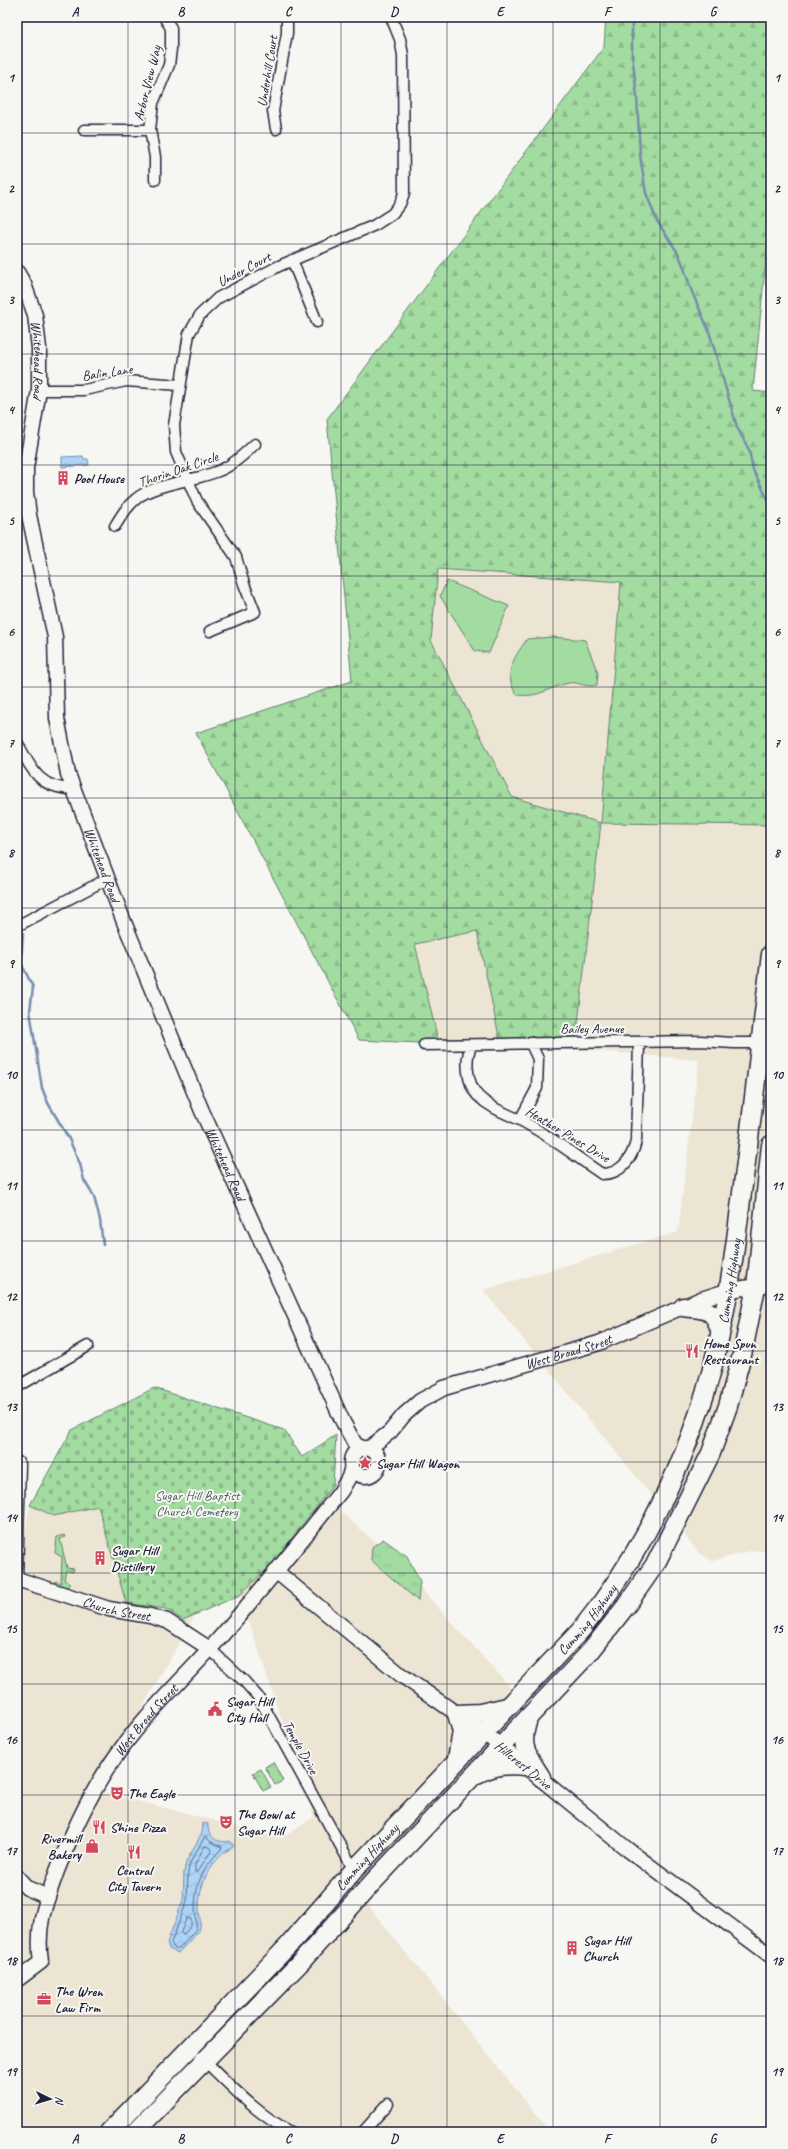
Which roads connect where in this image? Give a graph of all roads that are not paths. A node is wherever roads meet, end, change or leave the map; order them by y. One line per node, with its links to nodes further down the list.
1 (164, 17): 6 (street, Arbor View Way)
2 (287, 17): 4 (street, Underhill Court)
3 (391, 17): 8 (street, Under Court)
4 (276, 129)
5 (84, 130): 6 (street)
6 (150, 130): 7 (street, Arbor View Way)
7 (156, 180)
8 (292, 260): 10 (street); 11 (street, Under Court)
9 (17, 272): 12 (street, Whitehead Road)
10 (317, 322)
11 (180, 385): 12 (street, Balin Lane); 14 (street, Under Court)
12 (39, 390): 18 (street, Whitehead Road)
13 (255, 444): 14 (street, Thorin Oak Circle)
14 (187, 482): 15 (street, Thorin Oak Circle); 16 (street, Under Court)
15 (115, 526)
16 (210, 631)
17 (17, 742): 18 (street)
18 (72, 789): 19 (street, Whitehead Road)
19 (107, 879): 20 (street); 38 (street, Whitehead Road)
20 (17, 926)
21 (771, 954): 24 (highway, Cumming Highway)
22 (530, 1042): 23 (street, Bailey Avenue); 25 (street, Bailey Avenue); 27 (street)
23 (639, 1043): 24 (street, Bailey Avenue); 27 (street, Heather Pines Drive)
24 (761, 1043): 32 (highway, Cumming Highway)
25 (472, 1044): 26 (street, Bailey Avenue); 27 (street, Heather Pines Drive)
26 (424, 1045)
27 (520, 1120)
28 (771, 1145): 29 (highway, Cumming Highway)
29 (760, 1243): 30 (highway); 31 (highway, Cumming Highway)
30 (771, 1269)
31 (763, 1285): 32 (street, West Broad Street); 48 (highway, Cumming Highway)
32 (730, 1290): 33 (street, West Broad Street); 34 (highway, Cumming Highway)
33 (683, 1307): 34 (highway); 37 (street, West Broad Street)
34 (720, 1330): 46 (highway, Cumming Highway)
35 (88, 1346): 36 (street)
36 (17, 1388)
37 (390, 1432): 38 (street, West Broad Street); 40 (street, West Broad Street)
38 (359, 1455): 40 (street); 41 (street); 42 (street, West Broad Street)
39 (17, 1460): 44 (street)
40 (379, 1460): 41 (street)
41 (366, 1476): 42 (street, West Broad Street)
42 (341, 1491): 43 (street, West Broad Street)
43 (277, 1572): 45 (street, West Broad Street); 47 (street, Hillcrest Drive)
44 (17, 1579): 45 (street, Church Street)
45 (210, 1649): 54 (street, Temple Drive); 56 (street, West Broad Street)
46 (507, 1707): 47 (highway); 49 (highway, Cumming Highway)
47 (457, 1714): 49 (street, Hillcrest Drive); 51 (highway)
48 (529, 1718): 50 (highway, Cumming Highway); 52 (highway)
49 (483, 1732): 50 (street, Hillcrest Drive); 51 (highway, Cumming Highway)
50 (500, 1747): 52 (street, Hillcrest Drive); 53 (highway, Cumming Highway)
51 (456, 1760): 54 (highway, Cumming Highway)
52 (533, 1771): 53 (highway); 57 (street, Hillcrest Drive)
53 (473, 1776): 60 (highway, Cumming Highway)
54 (354, 1870): 59 (highway, Cumming Highway)
55 (17, 1877): 56 (street)
56 (48, 1897): 58 (street, West Broad Street)
57 (771, 1956)
58 (17, 1980)
59 (190, 2046): 60 (street); 62 (highway, Cumming Highway)
60 (204, 2060): 63 (highway, Cumming Highway); 64 (street)
61 (388, 2104): 65 (street)
62 (109, 2132)
63 (135, 2132)
64 (291, 2132)
65 (363, 2132)

